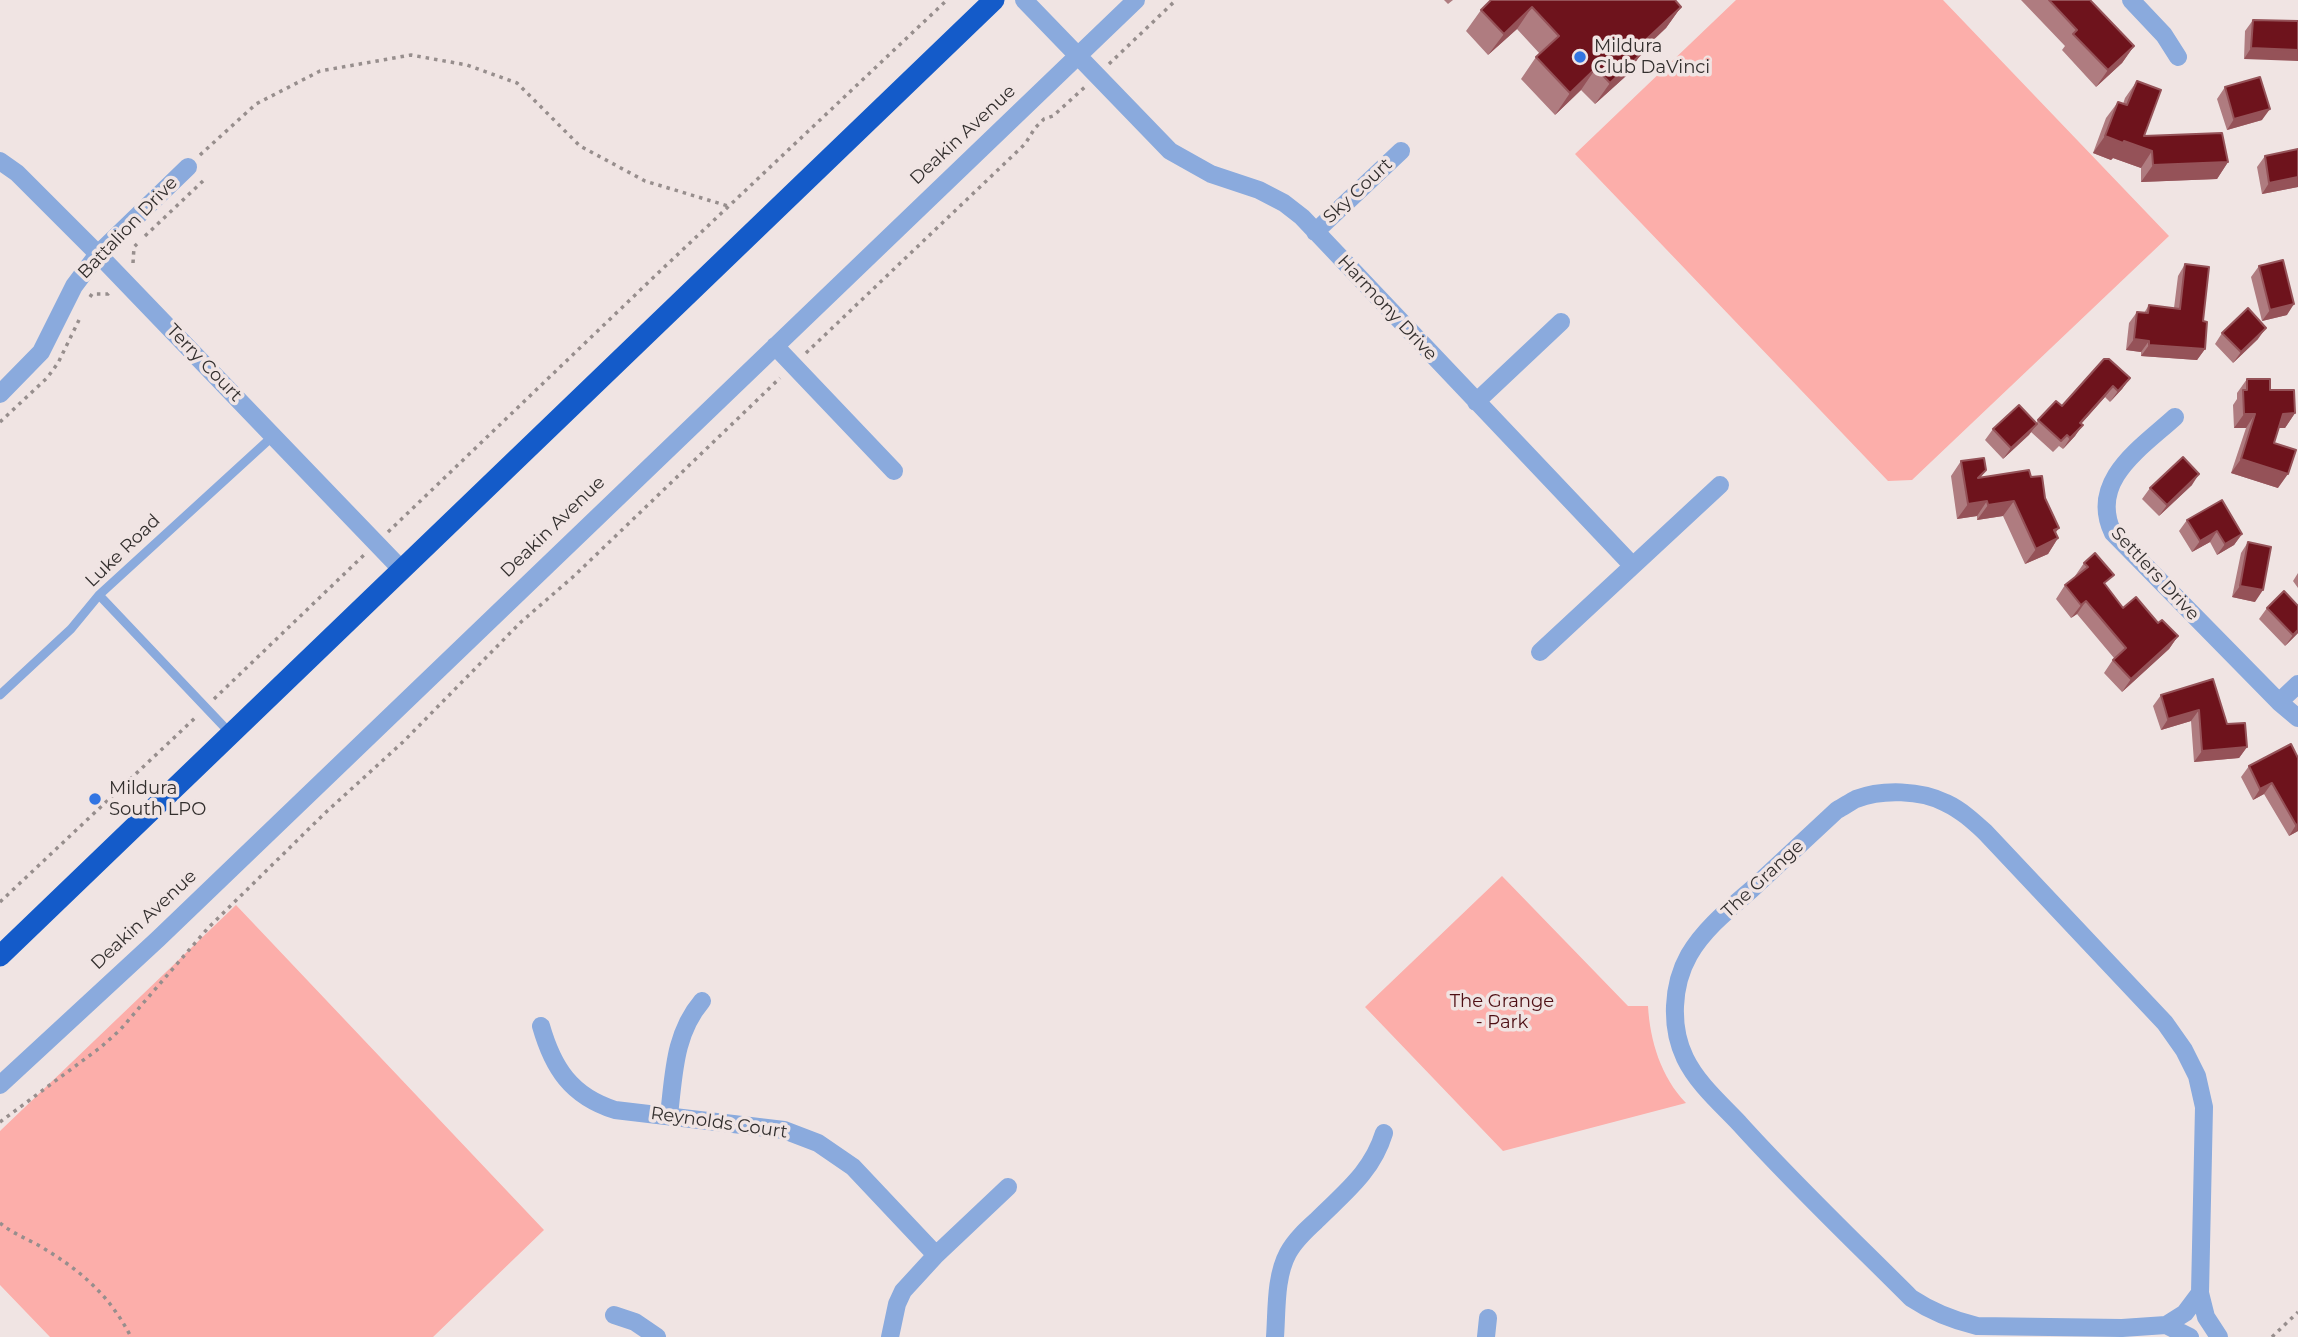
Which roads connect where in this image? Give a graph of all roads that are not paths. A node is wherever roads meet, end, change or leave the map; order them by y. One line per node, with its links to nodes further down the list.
1 (994, 0): 21 (highway)
2 (1024, 0): 5 (street, Harmony Drive)
3 (1136, 0): 5 (street, Deakin Avenue)
4 (2131, 0): 6 (street)
5 (1078, 55): 10 (street, Harmony Drive); 13 (street, Deakin Avenue)
6 (2178, 57)
7 (1401, 151): 10 (street, Sky Court)
8 (0, 161): 11 (street, Terry Court)
9 (188, 167): 11 (street, Battalion Drive)
10 (1315, 232): 15 (street, Harmony Drive)
11 (99, 254): 14 (street, Battalion Drive); 17 (street, Terry Court)
12 (1561, 322): 15 (street)
13 (775, 346): 18 (street); 32 (street, Deakin Avenue)
14 (0, 394)
15 (1476, 402): 20 (street, Harmony Drive)
16 (2175, 417): 26 (street, Settlers Drive)
17 (273, 436): 21 (street, Terry Court); 22 (lane, Luke Road)
18 (894, 471)
19 (1720, 485): 20 (street)
20 (1632, 565): 23 (street)
21 (402, 570): 28 (highway)
22 (99, 595): 25 (lane, Luke Road); 28 (lane)
23 (1540, 652)
24 (2298, 684): 26 (street)
25 (0, 695)
26 (2279, 702): 27 (street, Settlers Drive)
27 (2298, 718)
28 (232, 734): 29 (highway)
29 (0, 956)
30 (702, 1001): 33 (street)
31 (541, 1026): 33 (street, Reynolds Court)
32 (0, 1085)
33 (669, 1115): 36 (street, Reynolds Court)
34 (1384, 1133): 43 (street)
35 (1008, 1187): 36 (street)
36 (936, 1255): 42 (street)
37 (2200, 1293): 40 (street); 40 (street, The Grange); 46 (street, The Grange)
38 (614, 1315): 41 (street)
39 (1488, 1318): 44 (street)
40 (2166, 1325): 45 (street)
41 (657, 1337)
42 (890, 1337)
43 (1275, 1337)
44 (1486, 1337)
45 (2190, 1337)
46 (2219, 1337)

